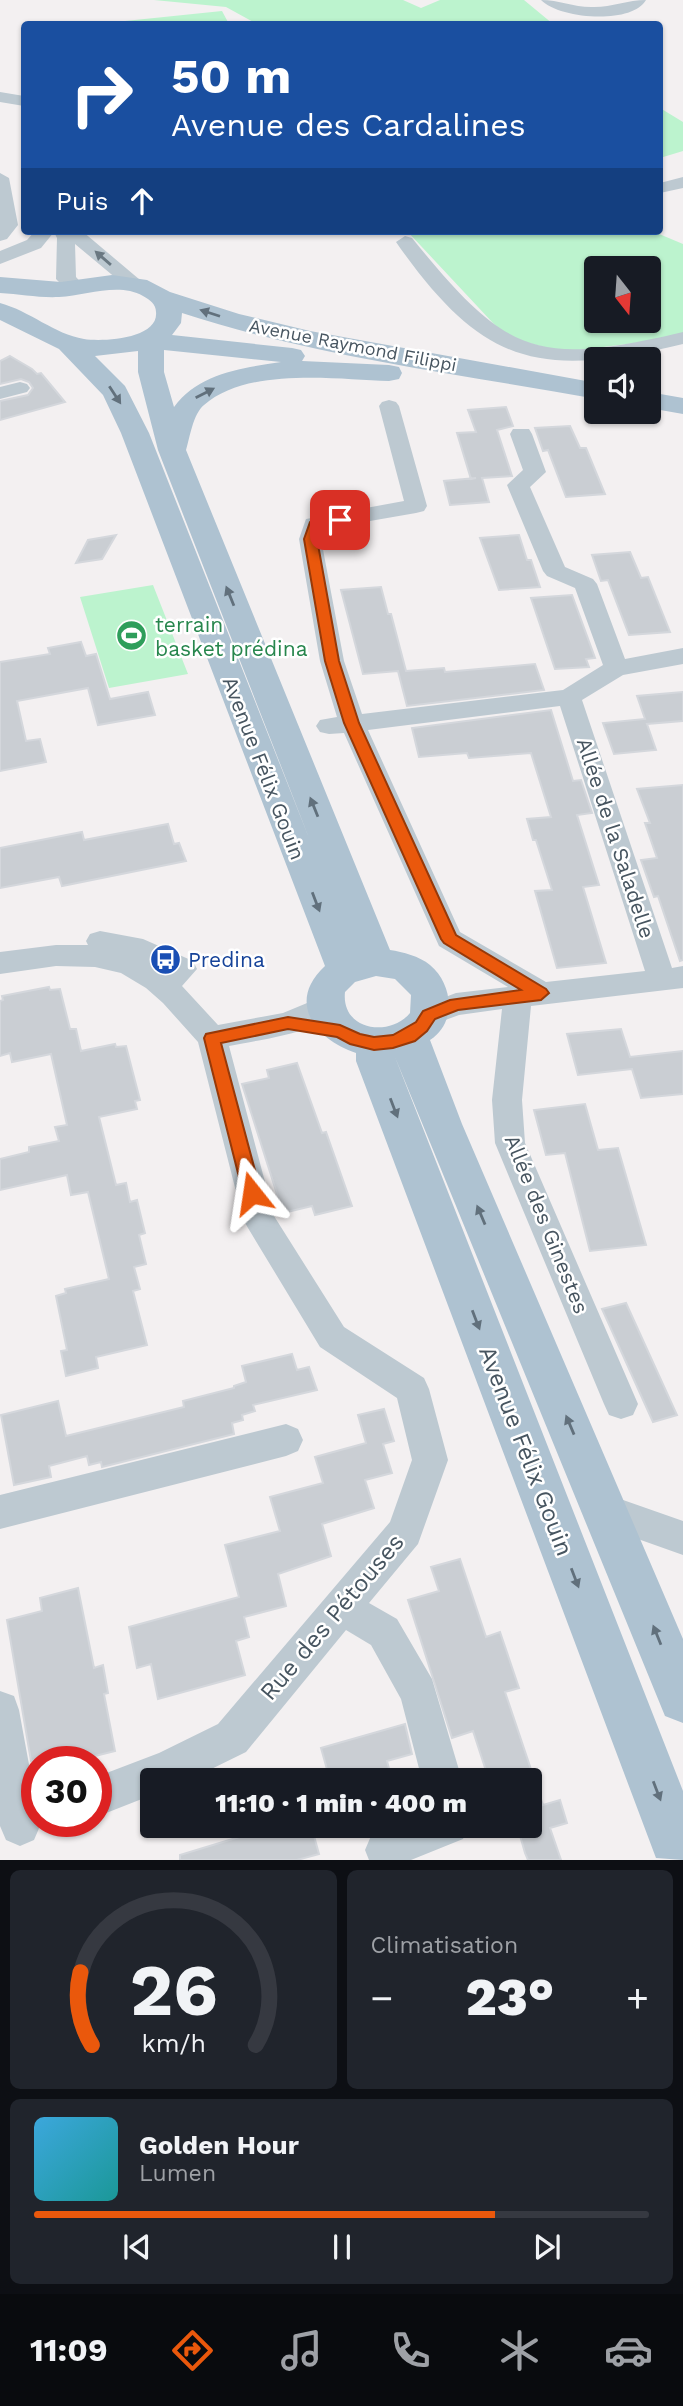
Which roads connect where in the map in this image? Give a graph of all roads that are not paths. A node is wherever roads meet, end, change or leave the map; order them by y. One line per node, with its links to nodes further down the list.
1 (549, 0): 2 (street)
2 (638, 0)
3 (21, 94): 4 (street)
4 (0, 97): 5 (street)
5 (21, 100)
6 (0, 178): 9 (street)
7 (683, 182): 8 (street)
8 (663, 188)
9 (0, 235)
10 (42, 235): 14 (street)
11 (65, 235): 17 (street)
12 (76, 235): 16 (street, one-way to 12)
13 (405, 242): 22 (street)
14 (0, 258)
15 (0, 285): 17 (main road)
16 (135, 285): 17 (main road); 18 (main road)
17 (72, 288): 20 (main road)
18 (164, 298): 21 (main road); 24 (main road, Avenue Raymond Filippi, one-way to 18)
19 (0, 311): 20 (main road, Avenue Félix Gouin)
20 (58, 337): 21 (main road, Avenue Félix Gouin); 36 (main road, Avenue Félix Gouin, one-way to 36)
21 (152, 337): 23 (main road, Avenue Raymond Filippi); 30 (main road, Avenue Félix Gouin)
22 (683, 338)
23 (390, 373): 24 (main road, Avenue Raymond Filippi); 30 (main road, Avenue Raymond Filippi, one-way to 23)
24 (543, 382): 25 (main road, Avenue Raymond Filippi)
25 (584, 389)
26 (661, 402): 27 (main road)
27 (683, 406)
28 (389, 407): 34 (street)
29 (521, 434): 32 (street)
30 (173, 450): 36 (main road, Avenue Félix Gouin, one-way to 30)
31 (683, 656): 32 (street)
32 (616, 668): 33 (street)
33 (569, 697): 34 (street); 37 (street, Allée de la Saladelle)
34 (340, 724): 38 (street)
35 (3, 963): 40 (street)
36 (361, 966): 39 (main road); 39 (main road)
37 (673, 978): 38 (street)
38 (529, 995): 39 (street); 41 (street, Allée des Ginestes)
39 (394, 1018): 40 (street); 43 (main road, one-way to 39); 54 (main road, Avenue Félix Gouin, one-way to 54)
40 (212, 1038): 46 (street, Rue des Pétouses)
41 (621, 1404)
42 (286, 1440): 44 (street)
43 (606, 1511): 45 (street); 47 (main road, one-way to 43)
44 (0, 1512)
45 (683, 1538)
46 (341, 1607): 49 (street); 50 (street, Rue des Pétouses)
47 (683, 1698)
48 (0, 1710): 51 (street)
49 (439, 1768)
50 (112, 1791)
51 (19, 1826)
52 (416, 1838): 53 (street)
53 (385, 1850)
54 (683, 1858)

